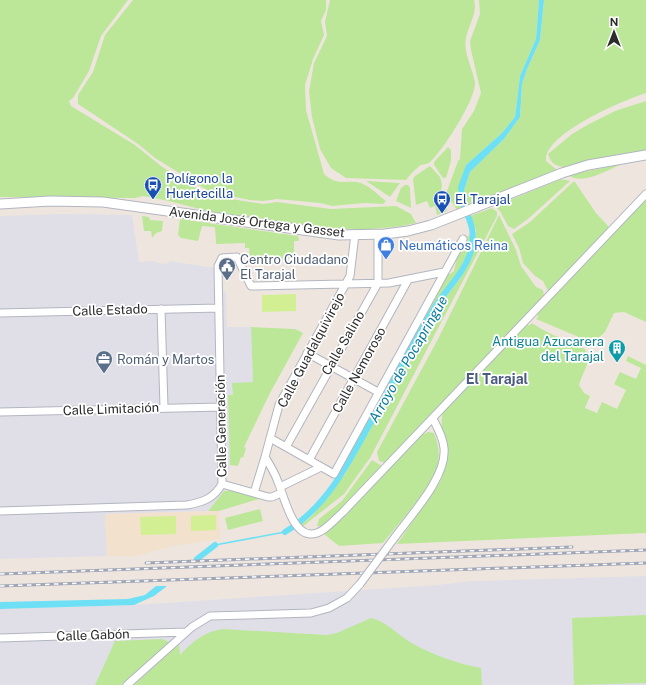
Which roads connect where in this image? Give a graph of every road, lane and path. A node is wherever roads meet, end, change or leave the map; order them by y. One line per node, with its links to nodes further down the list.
1 (646, 155): 5 (main road, Avenida José Ortega y Gasset)
2 (646, 194): 21 (street)
3 (0, 204): 4 (main road, Avenida José Ortega y Gasset)
4 (355, 234): 5 (main road, Avenida José Ortega y Gasset); 9 (street, Calle Guadalquivirejo)
5 (378, 234): 10 (street)
6 (463, 239): 7 (street)
7 (444, 272): 8 (street); 17 (street)
8 (408, 280): 10 (street); 16 (street, Calle Nemoroso)
9 (347, 283): 10 (street); 11 (street, Calle Generación); 14 (street, Calle Guadalquivirejo)
10 (378, 283): 15 (street, Calle Salino)
11 (219, 308): 12 (street, Calle Estado); 19 (street, Calle Generación)
12 (161, 309): 13 (street, Calle Estado); 18 (street)
13 (0, 314)
14 (307, 353): 15 (street); 22 (street, Calle Guadalquivirejo)
15 (330, 366): 16 (street); 23 (street, Calle Salino)
16 (354, 379): 17 (street); 25 (street, Calle Nemoroso)
17 (378, 392): 26 (street)
18 (164, 407): 19 (street, Calle Limitación); 20 (street, Calle Limitación)
19 (222, 407): 27 (street, Calle Generación)
20 (0, 412)
21 (433, 419): 28 (street); 31 (street, bridge)
22 (270, 438): 23 (street); 24 (street, Calle Guadalquivirejo)
23 (286, 447): 25 (street)
24 (266, 457): 28 (street); 29 (street, Calle Guadalquivirejo)
25 (309, 460): 26 (street)
26 (321, 466): 28 (street)
27 (222, 484): 29 (street); 30 (street, Calle Generación)
28 (281, 490): 29 (street)
29 (254, 493)
30 (0, 511)
31 (186, 632): 32 (street, Calle Gabón); 33 (street)
32 (0, 638)
33 (127, 685)

